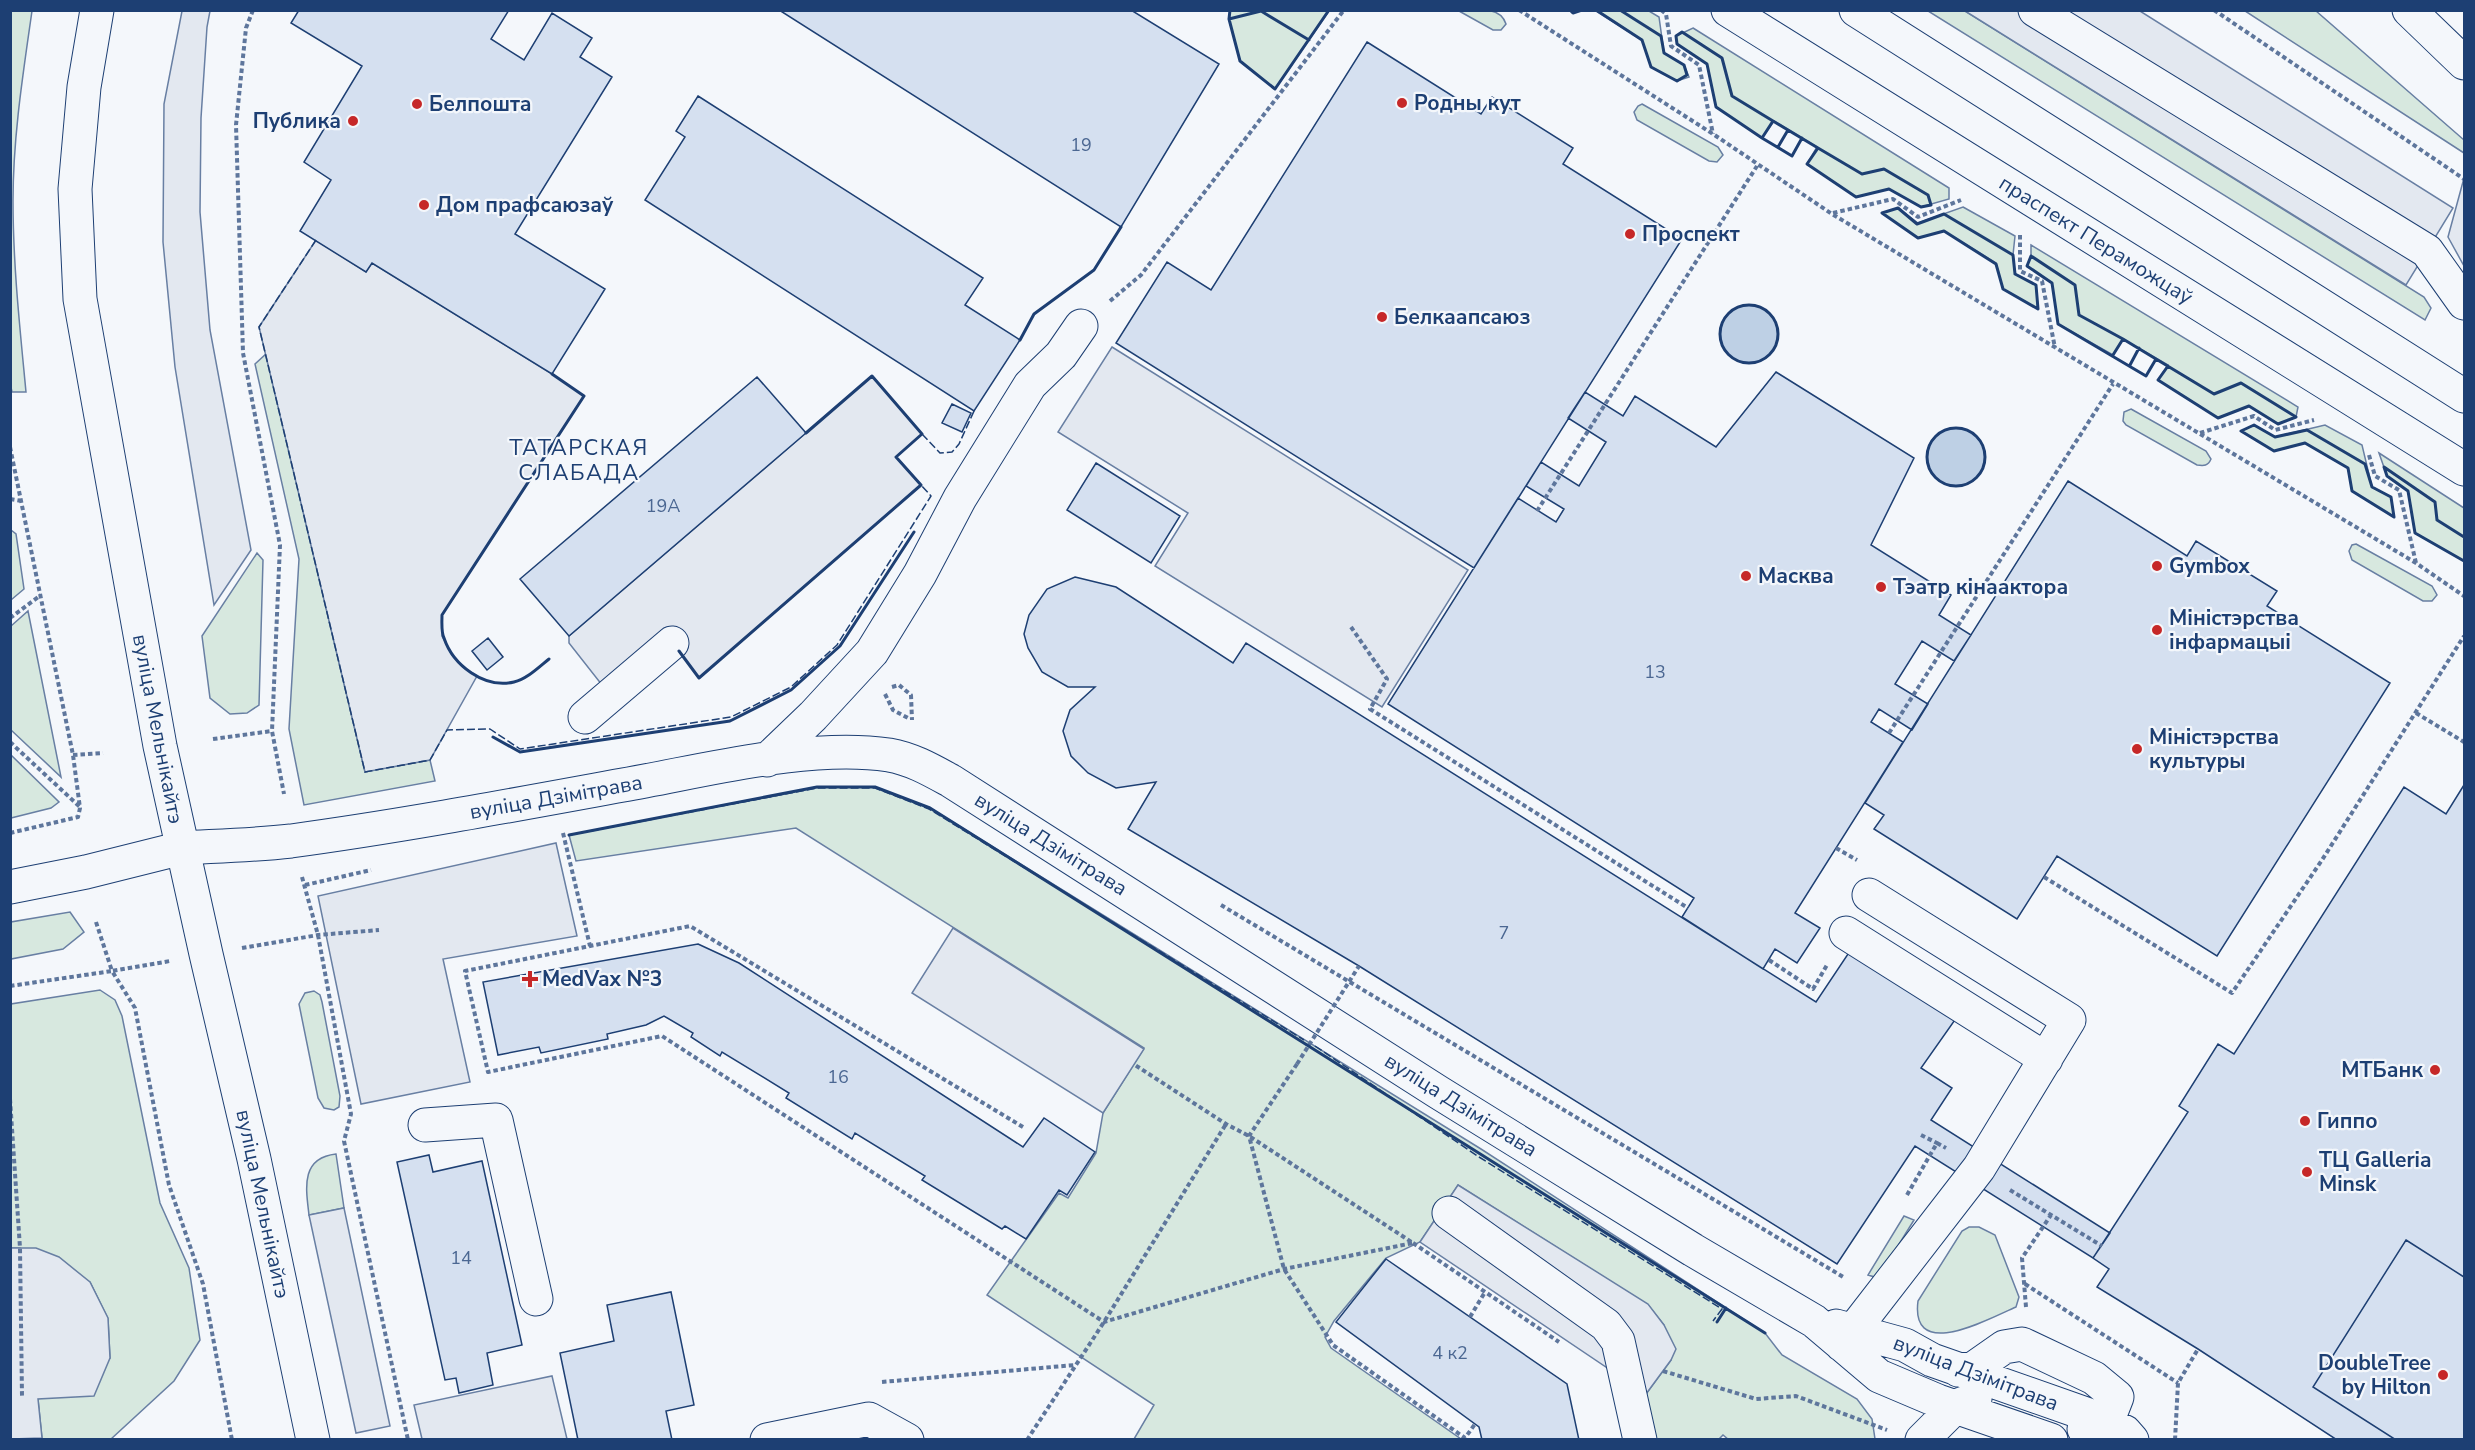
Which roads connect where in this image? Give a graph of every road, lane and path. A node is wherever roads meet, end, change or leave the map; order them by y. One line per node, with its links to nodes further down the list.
1 (98, 10): 54 (main road, вуліца Мельнікайтэ)
2 (253, 10): 42 (path)
3 (1344, 10): 19 (path)
4 (1519, 10): 12 (path)
5 (1661, 10): 12 (path)
6 (1728, 10): 27 (main road, праспект Пераможцаў)
7 (1856, 10): 22 (main road)
8 (2035, 10): 18 (main road)
9 (2214, 10): 14 (path)
10 (2409, 10): 11 (main road)
11 (2464, 63)
12 (1713, 134): 13 (path)
13 (1757, 166): 16 (path); 30 (path)
14 (2464, 179)
15 (1941, 208): 16 (path)
16 (1832, 214): 20 (path)
17 (2018, 253): 20 (path)
18 (2464, 303)
19 (1081, 326): 49 (main road)
20 (2055, 348): 21 (path)
21 (2114, 384): 24 (path); 43 (path)
22 (2464, 396)
23 (2302, 422): 24 (path)
24 (2200, 434): 31 (path)
25 (10, 447): 29 (path)
26 (2368, 451): 31 (path)
27 (2464, 469)
28 (10, 499): 29 (path)
29 (22, 501): 32 (path)
30 (1537, 511)
31 (2416, 563): 33 (path)
32 (41, 595): 34 (path); 48 (path)
33 (2464, 596)
34 (10, 618)
35 (1351, 627): 62 (path)
36 (2464, 636): 38 (path)
37 (672, 643): 39 (main road)
38 (2416, 713): 46 (path); 57 (path)
39 (585, 717)
40 (912, 720): 40 (path); 41 (path)
41 (922, 726)
42 (272, 731): 44 (path); 50 (path)
43 (1889, 733)
44 (213, 739)
45 (10, 742): 51 (path)
46 (2464, 742)
47 (103, 753): 48 (path)
48 (73, 755): 51 (path)
49 (767, 760): 54 (main road, вуліца Дзімітрава); 97 (main road, вуліца Дзімітрава)
50 (284, 794)
51 (80, 808): 53 (path)
52 (569, 827): 67 (path)
53 (10, 833)
54 (182, 848): 59 (main road, вуліца Дзімітрава); 116 (main road, вуліца Мельнікайтэ)
55 (375, 870): 58 (path)
56 (301, 874): 58 (path)
57 (2044, 877)
58 (305, 885): 66 (path)
59 (10, 886)
60 (1869, 895): 75 (main road)
61 (1220, 904): 90 (path)
62 (1688, 908)
63 (96, 922): 71 (path)
64 (379, 930): 66 (path)
65 (1846, 933): 75 (main road)
66 (318, 935): 68 (path); 117 (path)
67 (590, 946): 80 (path); 96 (path)
68 (246, 947)
69 (146, 966): 71 (path)
70 (1359, 966): 82 (path, bridge)
71 (112, 971): 72 (path); 115 (path)
72 (10, 986)
73 (1303, 1035): 74 (path)
74 (1313, 1041)
75 (2046, 1059): 97 (main road)
76 (1135, 1065): 78 (path)
77 (10, 1099): 106 (path)
78 (1226, 1124): 82 (path); 96 (path)
79 (425, 1125): 93 (main road)
80 (1023, 1126)
81 (1921, 1135): 83 (path)
82 (1249, 1136): 87 (path); 89 (path)
83 (1937, 1143)
84 (2008, 1189): 86 (path)
85 (1449, 1213): 100 (main road)
86 (2051, 1215): 88 (path); 91 (path)
87 (1413, 1243): 89 (path); 92 (path)
88 (2102, 1246)
89 (1284, 1269): 96 (path); 113 (path)
90 (1855, 1284)
91 (2024, 1284): 94 (path); 104 (path)
92 (1485, 1292): 95 (path); 98 (path)
93 (536, 1299)
94 (2017, 1312)
95 (1470, 1317)
96 (1104, 1322): 101 (path)
97 (1848, 1338): 102 (main road, вуліца Дзімітрава); 107 (main road, вуліца Дзімітрава)
98 (1560, 1342)
99 (2198, 1349): 104 (path)
100 (1623, 1359): 111 (path); 121 (main road)
101 (1076, 1365): 103 (path); 120 (path)
102 (1958, 1370): 105 (main road, вуліца Дзімітрава); 109 (main road)
103 (878, 1382)
104 (2178, 1383): 123 (path)
105 (2025, 1393): 107 (main road); 109 (main road, вуліца Дзімітрава)
106 (22, 1396)
107 (1956, 1406): 112 (main road, вуліца Дзімітрава); 114 (main road)
108 (1882, 1420): 111 (path)
109 (2103, 1422): 112 (main road); 122 (main road, вуліца Дзімітрава)
110 (1475, 1424): 113 (path)
111 (1887, 1430): 114 (path)
112 (2044, 1436)
113 (1466, 1439)
114 (1923, 1439)
115 (232, 1440)
116 (313, 1440)
117 (408, 1440)
118 (766, 1440): 119 (main road)
119 (907, 1440)
120 (1028, 1440)
121 (1640, 1440)
122 (2132, 1440)
123 (2175, 1440)

